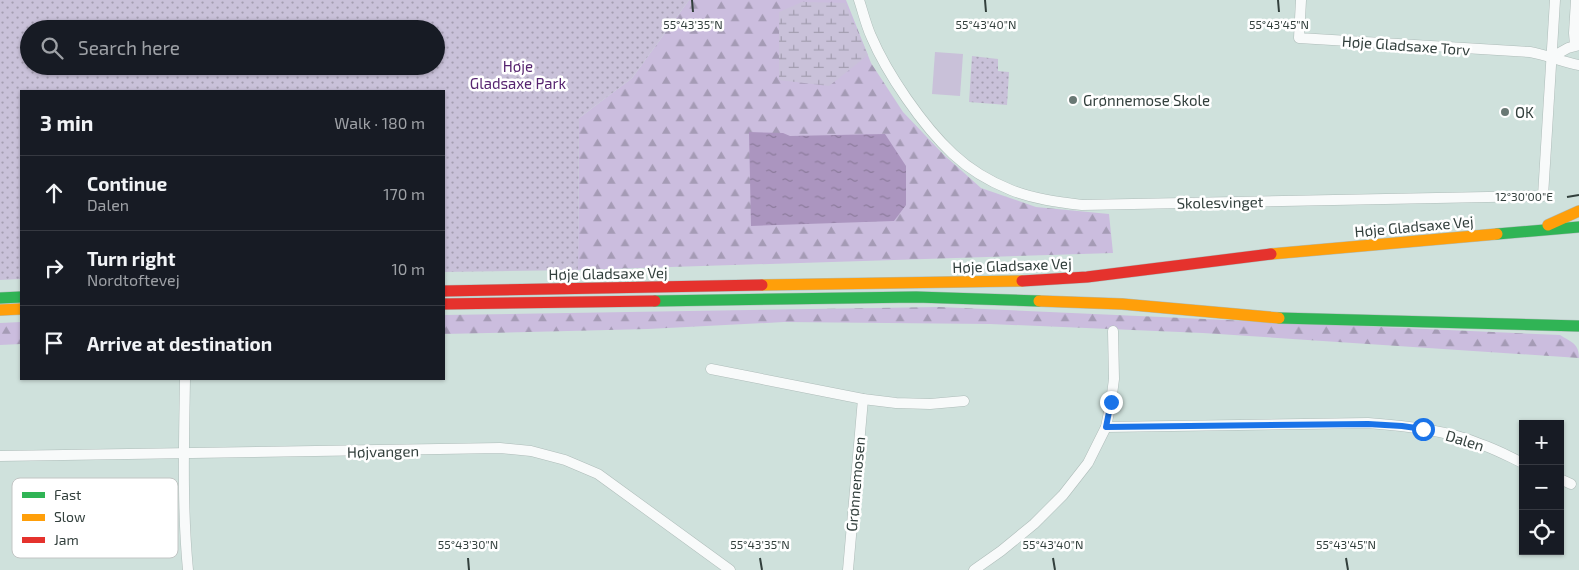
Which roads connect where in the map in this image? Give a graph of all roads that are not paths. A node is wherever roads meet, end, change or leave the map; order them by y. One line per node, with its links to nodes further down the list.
1 (859, 0): 6 (street, Skolesvinget)
2 (1301, 0): 6 (street, Høje Gladsaxe Torv)
3 (1555, 0): 6 (street)
4 (1576, 0): 5 (street)
5 (1577, 45): 6 (street)
6 (1552, 57): 7 (street, Høje Gladsaxe Torv)
7 (1579, 65)
8 (1579, 211): 10 (street)
9 (1579, 227): 10 (street, Høje Gladsaxe Vej)
10 (1530, 231): 11 (street, Høje Gladsaxe Vej)
11 (445, 291)
12 (20, 297): 13 (street)
13 (0, 298)
14 (445, 304): 17 (street, Høje Gladsaxe Vej)
15 (20, 309): 16 (street)
16 (0, 310)
17 (1579, 326)
18 (1113, 331): 23 (street)
19 (711, 368): 21 (street)
20 (185, 380): 24 (street)
21 (863, 399): 22 (street); 31 (street, Grønnemosen)
22 (964, 401)
23 (1106, 427): 26 (street, Dalen); 32 (street)
24 (184, 454): 25 (street, Højvangen); 29 (street); 30 (street, Højvangen)
25 (0, 456)
26 (1519, 460)
27 (1564, 481): 28 (street)
28 (1571, 484)
29 (188, 570)
30 (730, 570)
31 (848, 570)
32 (974, 570)

